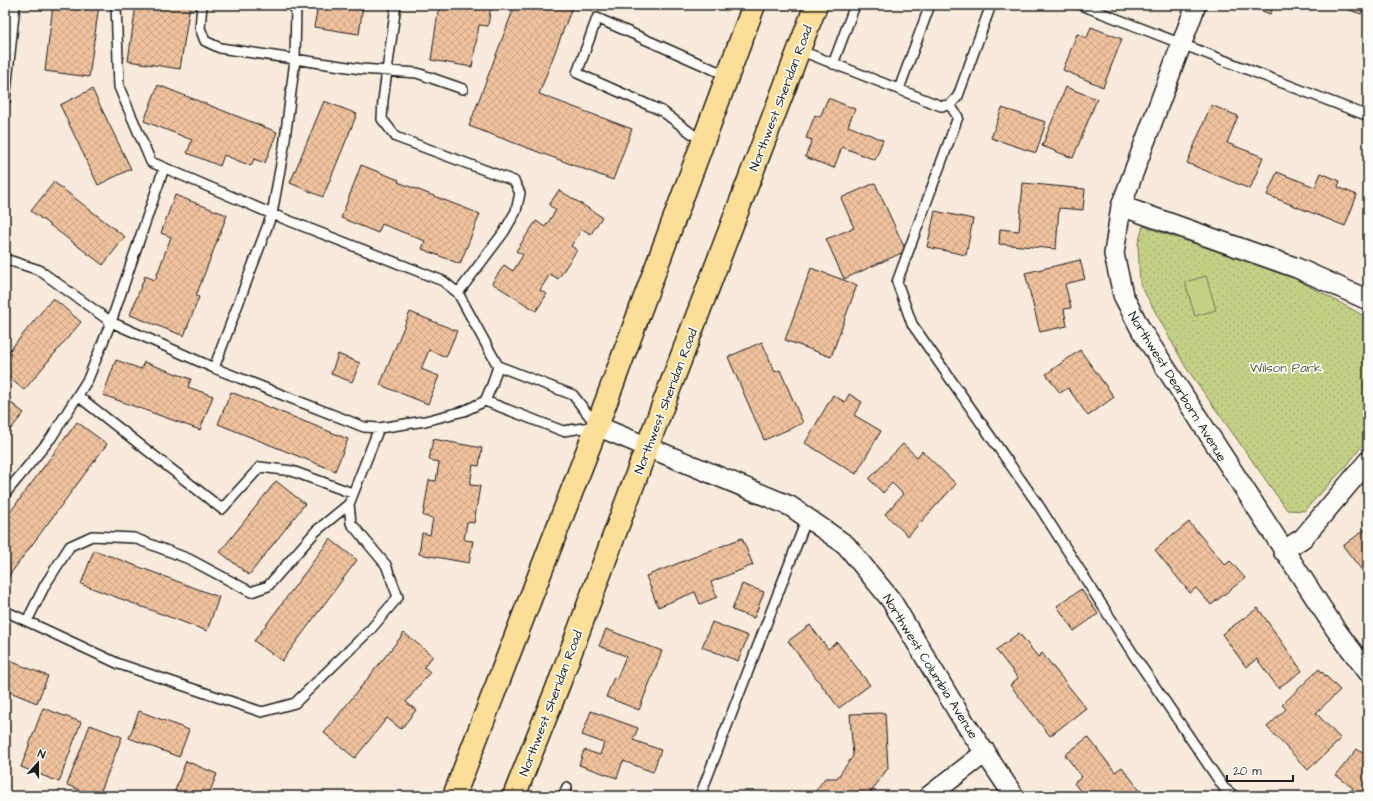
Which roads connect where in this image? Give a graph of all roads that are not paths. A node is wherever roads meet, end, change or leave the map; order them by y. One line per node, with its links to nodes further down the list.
1 (15, 5): 21 (lane)
2 (116, 5): 25 (lane)
3 (202, 5): 15 (lane)
4 (296, 5): 15 (lane)
5 (396, 5): 17 (lane)
6 (754, 5): 18 (main road)
7 (816, 5): 14 (main road, Northwest Sheridan Road)
8 (855, 5): 16 (lane)
9 (930, 5): 20 (lane)
10 (991, 5): 22 (lane)
11 (1080, 5): 13 (lane)
12 (1196, 5): 13 (street, Northwest Dearborn Avenue)
13 (1182, 44): 23 (lane); 26 (street, Northwest Dearborn Avenue)
14 (799, 50): 16 (lane); 38 (main road, Northwest Sheridan Road)
15 (295, 60): 17 (lane); 27 (lane)
16 (833, 64): 20 (lane)
17 (388, 70): 19 (lane); 29 (lane)
18 (728, 76): 24 (main road); 24 (lane)
19 (463, 89)
20 (899, 89): 22 (lane)
21 (5, 101)
22 (950, 105): 56 (lane)
23 (1368, 116)
24 (703, 142): 36 (main road)
25 (164, 168): 27 (lane); 31 (lane)
26 (1121, 206): 30 (street); 44 (street, Northwest Dearborn Avenue)
27 (272, 214): 29 (lane); 33 (lane)
28 (5, 259): 31 (lane)
29 (458, 293): 32 (lane)
30 (1368, 300)
31 (111, 322): 33 (lane); 34 (lane)
32 (498, 366): 35 (lane); 36 (lane)
33 (214, 368): 37 (lane)
34 (78, 396): 40 (lane); 41 (lane)
35 (485, 401): 36 (lane); 37 (lane)
36 (597, 426): 38 (street, Northwest Columbia Avenue); 50 (main road)
37 (379, 428): 40 (lane)
38 (648, 447): 43 (street, Northwest Columbia Avenue); 51 (main road, Northwest Sheridan Road)
39 (1368, 461): 44 (street)
40 (352, 493): 42 (lane)
41 (5, 494)
42 (349, 504): 46 (lane); 46 (lane)
43 (807, 518): 48 (street, Northwest Columbia Avenue); 53 (lane)
44 (1284, 551): 47 (street, Northwest Dearborn Avenue)
45 (5, 611): 46 (lane)
46 (27, 621)
47 (1368, 672)
48 (986, 752): 54 (street); 55 (street, Northwest Columbia Avenue)
49 (567, 787): 52 (lane)
50 (454, 796)
51 (514, 796)
52 (563, 796)
53 (700, 796)
54 (929, 796)
55 (1014, 796)
56 (1234, 796)

